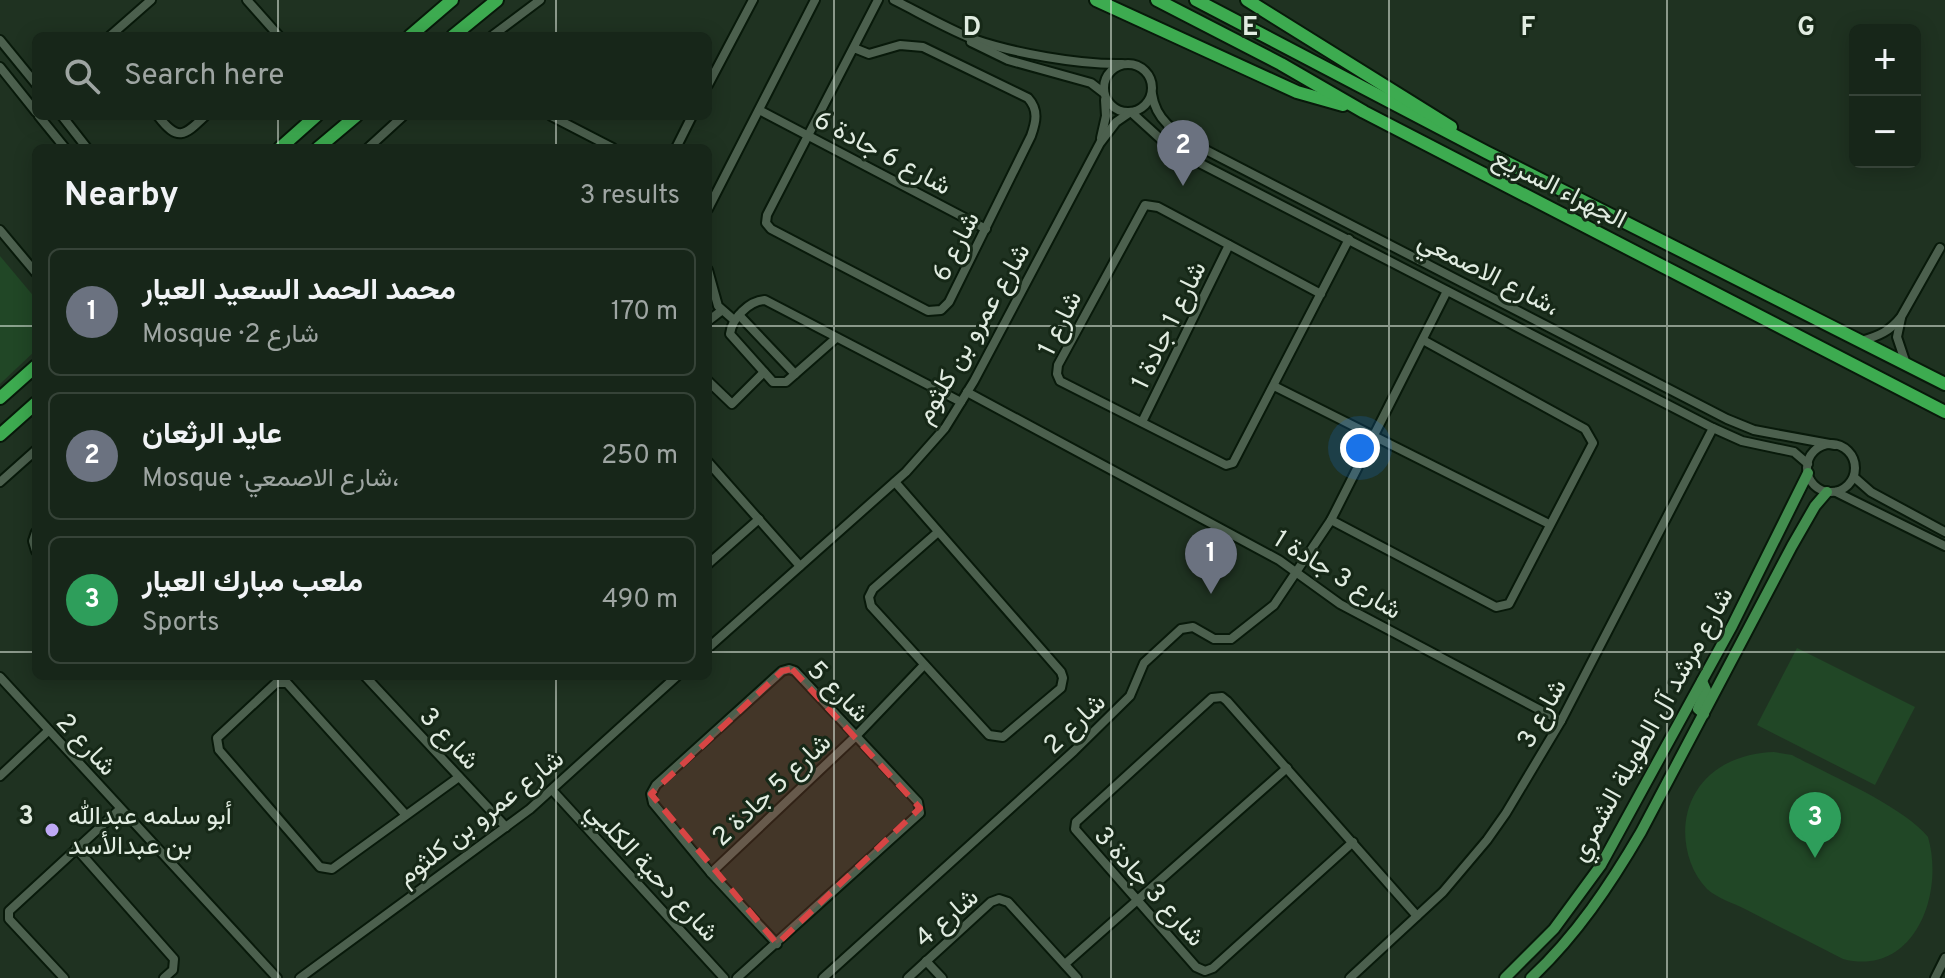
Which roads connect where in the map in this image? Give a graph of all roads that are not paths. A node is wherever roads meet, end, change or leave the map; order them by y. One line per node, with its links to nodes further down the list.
1 (135, 0): 15 (street)
2 (151, 0): 15 (street)
3 (247, 0): 18 (street)
4 (452, 0): 19 (highway)
5 (540, 0): 21 (street)
6 (753, 0): 26 (street)
7 (815, 0): 31 (street)
8 (878, 0): 23 (street, شارع 6)
9 (894, 0): 16 (street)
10 (1096, 0): 33 (highway)
11 (1157, 0): 33 (highway, الجهراء السريع)
12 (1196, 0): 52 (highway, الجهراء السريع)
13 (1247, 0): 52 (highway)
14 (497, 1): 20 (highway)
15 (142, 8): 17 (street)
16 (954, 31): 24 (street); 28 (street)
17 (115, 32)
18 (275, 32)
19 (415, 32)
20 (458, 32)
21 (497, 32)
22 (0, 40): 27 (street)
23 (854, 48): 43 (street, شارع 6); 54 (street, شارع 6)
24 (1122, 64): 28 (street); 29 (street)
25 (0, 67): 30 (street)
26 (712, 77)
27 (32, 79)
28 (1104, 94): 32 (street); 44 (street, شارع عمرو بن كلثوم)
29 (1152, 94): 32 (street); 86 (street, شارع الاصمعي،)
30 (32, 107)
31 (761, 111): 43 (street, شارع 6 جادة 6); 53 (street)
32 (1130, 112): 44 (street, شارع عمرو بن كلثوم); 56 (street, شارع الاصمعي،)
33 (1364, 112): 81 (highway, الجهراء السريع)
34 (43, 120): 45 (street)
35 (65, 120): 46 (street)
36 (161, 120): 37 (street)
37 (201, 120)
38 (312, 120): 47 (highway)
39 (351, 120): 48 (highway)
40 (399, 120): 49 (street)
41 (559, 120): 50 (street)
42 (690, 120): 51 (street)
43 (807, 134): 54 (street, شارع 6 جادة 6); 54 (street, شارع 6)
44 (1100, 143): 77 (street, شارع عمرو بن كلثوم)
45 (62, 144)
46 (84, 144)
47 (284, 144)
48 (323, 144)
49 (372, 144)
50 (605, 144)
51 (678, 144)
52 (1486, 152): 69 (highway, الجهراء السريع)
53 (712, 202)
54 (986, 229)
55 (0, 230): 59 (street)
56 (1349, 239): 61 (street, شارع الاصمعي،); 62 (street, شارع 1)
57 (1229, 245): 62 (street, شارع 1); 82 (street, شارع 1 جادة 1); 82 (street, شارع 1)
58 (1940, 248): 64 (street)
59 (32, 268)
60 (712, 283): 63 (street)
61 (1447, 291): 68 (street, شارع 2); 83 (street, شارع الاصمعي،)
62 (1321, 294): 76 (street, شارع 1)
63 (721, 311): 65 (street); 66 (street)
64 (1901, 317): 69 (street); 70 (street)
65 (712, 318)
66 (737, 318): 67 (street); 72 (street); 73 (street)
67 (835, 339): 73 (street); 79 (street)
68 (1423, 340): 85 (street, شارع 2); 96 (street)
69 (1861, 341): 70 (highway, الجهراء السريع)
70 (1906, 364): 74 (highway, الجهراء السريع)
71 (32, 370): 78 (highway)
72 (764, 372): 73 (street); 75 (street)
73 (795, 374)
74 (1945, 384)
75 (712, 385)
76 (1274, 386): 82 (street, شارع 1); 85 (street)
77 (967, 392): 79 (street, شارع عمرو بن كلثوم); 104 (street, شارع 3 جادة 1)
78 (0, 398)
79 (961, 402): 92 (street, شارع عمرو بن كلثوم)
80 (32, 407): 84 (highway)
81 (1945, 412)
82 (1142, 422)
83 (1713, 428): 89 (street, شارع الاصمعي،); 112 (street, شارع 3)
84 (0, 435)
85 (1374, 435): 95 (street, شارع 2); 96 (street)
86 (1835, 445): 89 (street); 90 (street)
87 (32, 454): 91 (street)
88 (712, 466): 94 (street)
89 (1808, 468): 93 (street); 99 (main road, شارع مرشد آل الطويلة الشمري)
90 (1854, 477): 93 (street); 98 (street)
91 (0, 482)
92 (895, 482): 97 (street); 103 (street, شارع عمرو بن كلثوم)
93 (1831, 492): 100 (main road, شارع مرشد آل الطويلة الشمري); 101 (street)
94 (759, 519): 102 (street); 103 (street)
95 (1331, 520): 96 (street); 104 (street, شارع 2)
96 (1549, 524)
97 (938, 532): 106 (street); 106 (street)
98 (1945, 532)
99 (1775, 537): 100 (main road); 110 (main road, شارع مرشد آل الطويلة الشمري)
100 (1792, 546): 111 (main road, شارع مرشد آل الطويلة الشمري)
101 (1945, 546)
102 (712, 560)
103 (800, 566): 105 (street, شارع عمرو بن كلثوم)
104 (1298, 570): 112 (street, شارع 3 جادة 1); 139 (street, شارع 2)
105 (712, 644)
106 (924, 665): 115 (street, شارع 5 جادة 2)
107 (0, 677): 114 (street, شارع 2)
108 (369, 680): 119 (street, شارع 3)
109 (673, 680): 120 (street, شارع عمرو بن كلثوم)
110 (1702, 681): 111 (main road); 113 (main road, شارع مرشد آل الطويلة الشمري)
111 (1704, 714): 116 (main road, شارع مرشد آل الطويلة الشمري)
112 (1561, 721): 128 (street, شارع 3)
113 (1677, 727): 116 (main road); 144 (main road, شارع مرشد آل الطويلة الشمري)
114 (48, 731): 118 (street); 121 (street, شارع 2)
115 (856, 736): 126 (street, شارع 5 جادة 2); 126 (street, شارع 5); 129 (street, شارع 5)
116 (1679, 760): 145 (main road, شارع مرشد آل الطويلة الشمري)
117 (1287, 768): 124 (street, شارع 3 جادة 3); 127 (street); 127 (street, شارع 3 جادة 3)
118 (2, 769)
119 (459, 777): 122 (street); 123 (street, شارع 3)
120 (553, 791): 123 (street, شارع عمرو بن كلثوم); 137 (street, شارع دحية الكلبي)
121 (120, 809): 125 (street); 135 (street, شارع 2)
122 (405, 814): 122 (street)
123 (506, 827): 136 (street, شارع عمرو بن كلثوم)
124 (1353, 842): 127 (street, شارع 3 جادة 3); 128 (street, شارع 3 جادة 3)
125 (76, 848): 133 (street); 134 (street)
126 (711, 873): 129 (street, شارع 5)
127 (1136, 901): 132 (street)
128 (1417, 916): 143 (street, شارع 3)
129 (777, 944): 138 (street, شارع 5)
130 (1945, 958): 146 (street)
131 (926, 961): 132 (street, شارع 4); 140 (street, شارع 4); 141 (street)
132 (1065, 964): 142 (street, شارع 4)
133 (64, 978)
134 (164, 978)
135 (277, 978)
136 (300, 978)
137 (724, 978)
138 (737, 978)
139 (823, 978)
140 (908, 978)
141 (942, 978)
142 (1077, 978)
143 (1350, 978)
144 (1505, 978)
145 (1531, 978)
146 (1935, 978)

